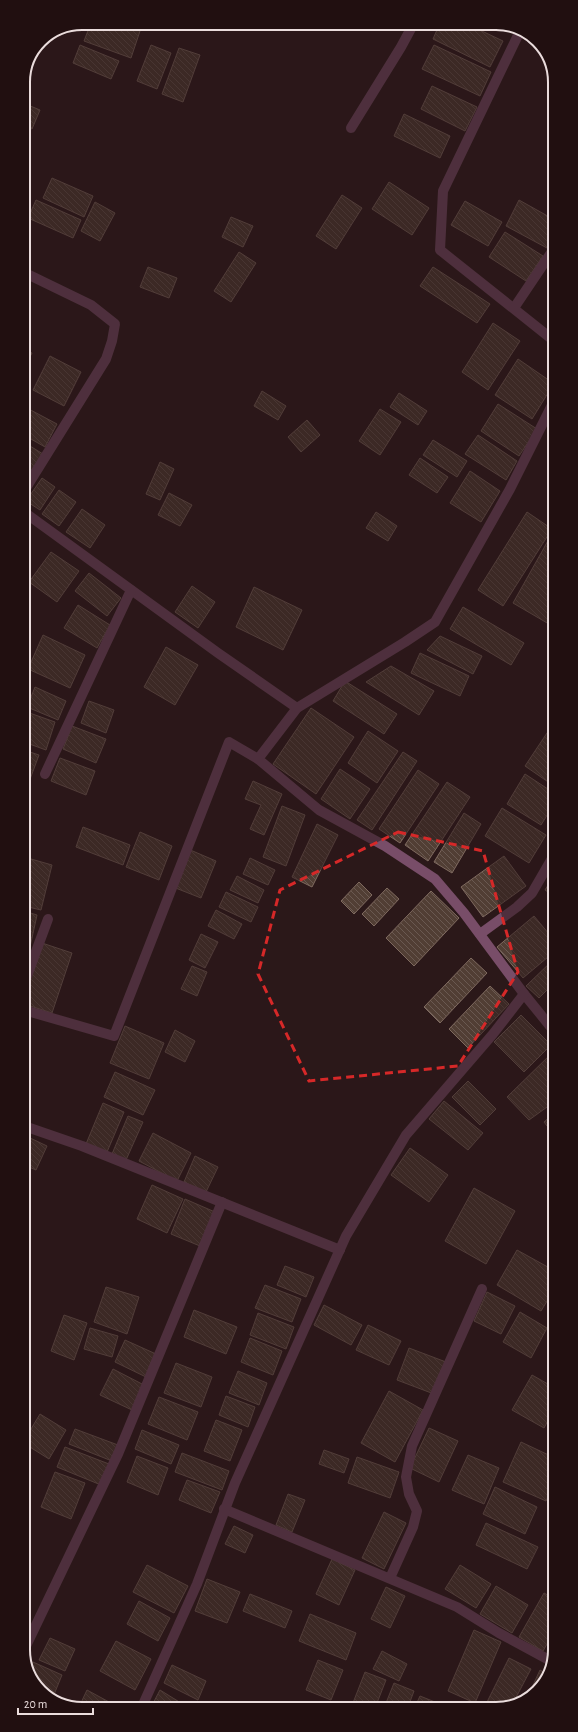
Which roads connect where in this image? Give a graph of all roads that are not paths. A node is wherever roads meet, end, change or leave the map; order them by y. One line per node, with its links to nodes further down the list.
1 (410, 30): 3 (street)
2 (518, 35): 6 (street)
3 (351, 128)
4 (548, 257): 6 (street)
5 (30, 275): 9 (street)
6 (514, 308): 7 (street)
7 (548, 336)
8 (548, 415): 12 (street)
9 (30, 481)
10 (30, 516): 11 (street)
11 (131, 590): 12 (street); 14 (street)
12 (297, 708): 13 (street)
13 (258, 759): 17 (street); 20 (street)
14 (45, 774)
15 (548, 865): 17 (street)
16 (48, 919): 18 (street)
17 (480, 934): 19 (street)
18 (30, 968)
19 (524, 994): 21 (street); 24 (street)
20 (30, 1012)
21 (548, 1024)
22 (30, 1128): 23 (street)
23 (222, 1202): 24 (street); 28 (street)
24 (340, 1250): 26 (street)
25 (482, 1288): 27 (street)
26 (224, 1508): 27 (street); 30 (street)
27 (390, 1578): 29 (street)
28 (30, 1638)
29 (547, 1660)
30 (144, 1702)

